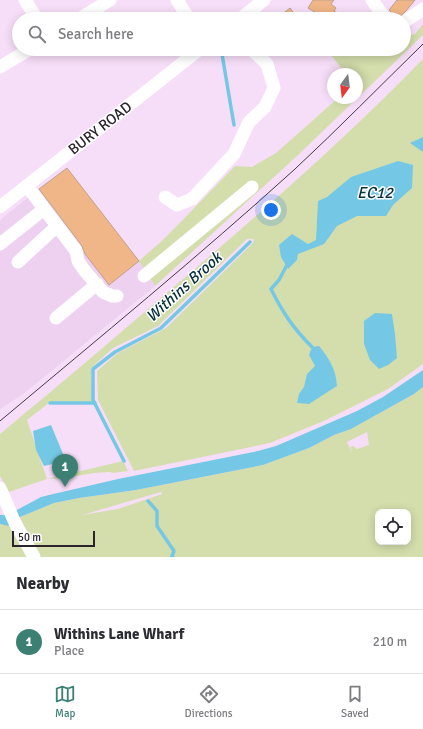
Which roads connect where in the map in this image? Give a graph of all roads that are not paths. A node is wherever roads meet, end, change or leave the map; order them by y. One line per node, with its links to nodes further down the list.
1 (25, 0): 7 (street)
2 (110, 0): 8 (street)
3 (178, 0): 9 (street)
4 (264, 0): 10 (street)
5 (372, 0): 11 (street)
6 (423, 9): 12 (street)
7 (33, 12)
8 (90, 12)
9 (185, 12)
10 (249, 12)
11 (380, 12)
12 (411, 17)
13 (18, 56): 16 (street)
14 (191, 56): 17 (street, BURY ROAD)
15 (258, 56): 19 (street)
16 (0, 67)
17 (27, 186): 20 (street, BURY ROAD); 21 (street)
18 (252, 187): 25 (street)
19 (165, 197)
20 (0, 207)
21 (44, 209): 22 (street); 23 (street)
22 (57, 226): 24 (street); 26 (street)
23 (0, 244)
24 (18, 262)
25 (144, 276)
26 (96, 284): 27 (street); 28 (street)
27 (117, 296)
28 (56, 318)
29 (0, 488): 30 (street)
30 (34, 557)

